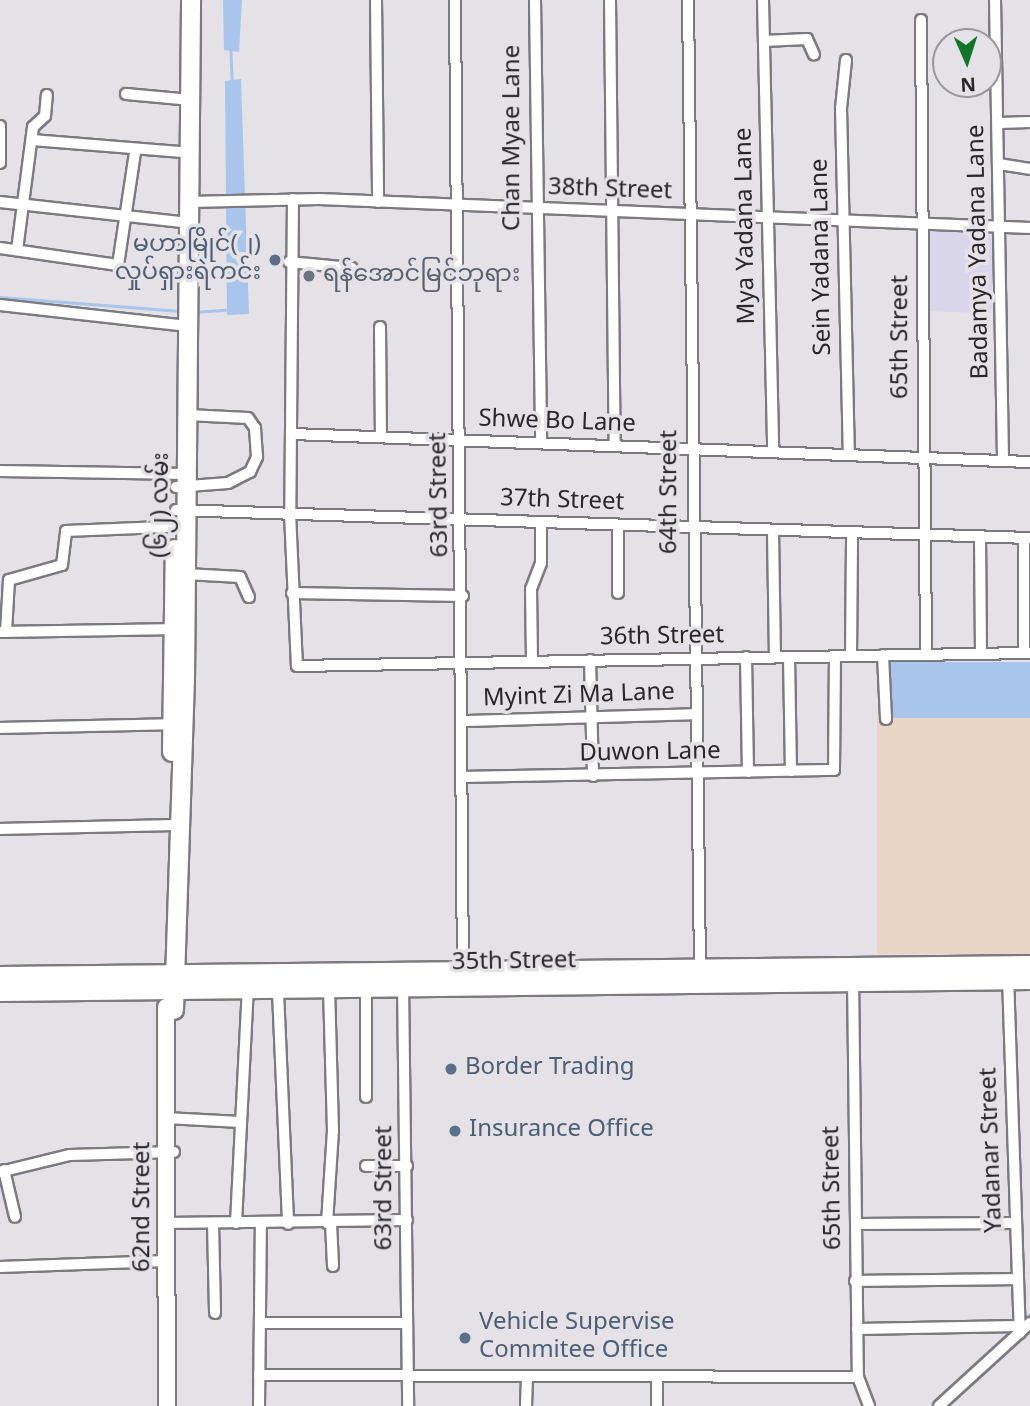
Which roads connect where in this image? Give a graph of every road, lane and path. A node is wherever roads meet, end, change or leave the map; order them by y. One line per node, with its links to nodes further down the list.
1 (180, 0): 16 (main road, (၆၂) လမ်း)
2 (191, 0): 28 (main road, (၆၂) လမ်း)
3 (376, 0): 29 (street)
4 (455, 0): 31 (street, 63rd Street)
5 (535, 0): 32 (street, Chan Myae Lane)
6 (610, 0): 33 (street)
7 (688, 0): 34 (street, 64th Street)
8 (763, 0): 11 (street, Mya Yadana Lane)
9 (995, 0): 17 (street, Badamya Yadana Lane)
10 (921, 20): 39 (street, 65th Street)
11 (764, 41): 12 (street); 36 (street, Mya Yadana Lane)
12 (814, 55)
13 (846, 60): 37 (street, Sein Yadana Lane)
14 (125, 93): 16 (street)
15 (47, 95): 20 (street)
16 (181, 99): 22 (main road, (၆၂) လမ်း)
17 (999, 122): 18 (street); 24 (street, Badamya Yadana Lane)
18 (1030, 122)
19 (0, 126): 23 (street)
20 (32, 139): 21 (street); 30 (street)
21 (135, 152): 22 (street); 35 (street)
22 (180, 152): 38 (main road, (၆၂) လမ်း)
23 (0, 163)
24 (999, 164): 25 (street); 40 (street, Badamya Yadana Lane)
25 (1030, 169)
26 (293, 199): 28 (street, 38th Street); 29 (street, 38th Street); 44 (street)
27 (0, 202): 30 (street)
28 (190, 202): 38 (main road, (၆၂) လမ်း)
29 (378, 202): 31 (street, 38th Street)
30 (23, 205): 35 (street); 43 (street)
31 (458, 207): 32 (street, 38th Street); 52 (street, 63rd Street)
32 (535, 210): 33 (street, 38th Street); 53 (street, Chan Myae Lane)
33 (612, 211): 34 (street, 38th Street); 54 (street)
34 (690, 215): 36 (street, 38th Street); 55 (street, 64th Street)
35 (130, 217): 38 (street); 43 (street)
36 (769, 217): 37 (street, 38th Street); 56 (street, Mya Yadana Lane)
37 (842, 221): 39 (street, 38th Street); 57 (street, Sein Yadana Lane)
38 (184, 223): 47 (main road, (၆၂) လမ်း)
39 (922, 224): 40 (street, 38th Street); 58 (street, 65th Street)
40 (1002, 228): 41 (street, 38th Street); 59 (street, Badamya Yadana Lane)
41 (1030, 229)
42 (0, 248): 43 (street)
43 (17, 250)
44 (289, 262): 45 (street); 50 (street)
45 (352, 268)
46 (0, 305): 47 (street)
47 (183, 315): 49 (main road, (၆၂) လမ်း); 62 (main road, (၆၂) လမ်း)
48 (380, 327): 51 (street)
49 (187, 415): 62 (main road, (၆၂) လမ်း); 62 (street)
50 (293, 433): 51 (street, Shwe Bo Lane); 63 (street)
51 (380, 437): 52 (street, Shwe Bo Lane)
52 (461, 440): 53 (street, Shwe Bo Lane); 65 (street, 63rd Street)
53 (541, 443): 54 (street, Shwe Bo Lane)
54 (615, 446): 55 (street, Shwe Bo Lane)
55 (693, 449): 56 (street, Shwe Bo Lane); 68 (street, 64th Street)
56 (773, 452): 57 (street, Shwe Bo Lane)
57 (849, 454): 58 (street, Shwe Bo Lane)
58 (924, 458): 59 (street, Shwe Bo Lane); 71 (street, 65th Street)
59 (1003, 461): 60 (street, Shwe Bo Lane)
60 (1030, 462)
61 (0, 471): 62 (street)
62 (181, 481): 64 (main road, (၆၂) လမ်း)
63 (290, 513): 64 (street, 37th Street); 65 (street, 37th Street); 75 (street)
64 (181, 518): 74 (main road, (၆၂) လမ်း); 79 (main road, (၆၂) လမ်း); 80 (street, 37th Street)
65 (463, 520): 66 (street, 37th Street); 77 (street, 63rd Street)
66 (541, 522): 67 (street, 37th Street); 91 (street)
67 (618, 525): 68 (street, 37th Street); 76 (street)
68 (691, 528): 69 (street, 37th Street); 90 (street, 64th Street)
69 (773, 531): 70 (street, 37th Street); 88 (street)
70 (852, 535): 71 (street, 37th Street); 86 (street)
71 (927, 535): 72 (street, 37th Street); 82 (street, 65th Street)
72 (980, 537): 73 (street, 37th Street); 83 (street)
73 (1027, 538): 81 (street)
74 (186, 574): 78 (street); 79 (main road, (၆၂) လမ်း)
75 (292, 593): 77 (street); 93 (street, 36th Street)
76 (618, 593)
77 (463, 596): 93 (street, 63rd Street)
78 (249, 597)
79 (179, 629): 80 (street); 98 (main road, (၆၂) လမ်း)
80 (3, 632)
81 (1027, 653): 83 (street, 36th Street)
82 (926, 654): 83 (street, 36th Street); 84 (street, 36th Street)
83 (981, 654)
84 (883, 655): 86 (street, 36th Street); 96 (street)
85 (835, 656): 86 (street, 36th Street); 89 (street, 36th Street); 100 (street, Duwon Lane)
86 (851, 656)
87 (746, 657): 88 (street, 36th Street); 90 (street, 36th Street); 101 (street)
88 (775, 657): 89 (street, 36th Street)
89 (789, 657): 100 (street)
90 (695, 658): 92 (street, 36th Street); 94 (street, 64th Street)
91 (532, 660): 92 (street, 36th Street); 93 (street, 36th Street)
92 (590, 660): 95 (street)
93 (464, 662): 97 (street, 63rd Street)
94 (696, 715): 95 (street, Myint Zi Ma Lane); 103 (street, 64th Street)
95 (591, 719): 97 (street, Myint Zi Ma Lane); 102 (street)
96 (886, 719)
97 (464, 721): 104 (street, 63rd Street)
98 (178, 724): 99 (street); 105 (main road, (၆၂) လမ်း)
99 (0, 728)
100 (792, 771): 101 (street, Duwon Lane)
101 (748, 772): 103 (street, Duwon Lane)
102 (593, 776): 103 (street, Duwon Lane); 104 (street, Duwon Lane)
103 (696, 776): 114 (street, 64th Street)
104 (465, 777): 109 (street, 63rd Street)
105 (176, 825): 106 (street); 110 (main road, (၆၂) လမ်း)
106 (0, 829)
107 (1030, 965): 111 (main road, 35th Street)
108 (403, 969): 109 (main road, 35th Street); 116 (main road, 35th Street); 117 (street, 63rd Street)
109 (463, 970): 114 (main road, 35th Street); 118 (street, 63rd Street)
110 (172, 972): 113 (main road, 35th Street); 116 (main road, 35th Street); 123 (main road, (၆၂) လမ်း)
111 (1008, 973): 112 (main road, 35th Street); 115 (main road, 35th Street); 138 (street, Yadanar Street)
112 (853, 974): 114 (main road, 35th Street); 140 (street, 65th Street)
113 (0, 976)
114 (700, 976): 118 (main road, 35th Street)
115 (1030, 980)
116 (248, 981): 122 (main road, 35th Street); 123 (main road, 35th Street); 126 (street)
117 (403, 989): 118 (main road, 35th Street); 120 (main road, 35th Street); 129 (street, 63rd Street)
118 (462, 989)
119 (329, 990): 120 (main road, 35th Street); 122 (main road, 35th Street); 137 (street)
120 (366, 990): 124 (street)
121 (0, 992): 123 (main road, 35th Street)
122 (278, 992): 139 (street)
123 (170, 1000): 125 (main road, 62nd Street)
124 (366, 1097)
125 (171, 1119): 126 (street); 127 (main road, 62nd Street)
126 (240, 1122): 135 (street)
127 (170, 1152): 130 (street); 133 (main road, 62nd Street)
128 (366, 1166): 129 (street)
129 (407, 1166): 132 (street, 63rd Street)
130 (2, 1171): 131 (street)
131 (15, 1217)
132 (407, 1220): 137 (street); 148 (street, 63rd Street)
133 (170, 1223): 134 (street); 141 (main road, 62nd Street); 158 (main road, 62nd Street)
134 (213, 1223): 135 (street); 146 (street)
135 (236, 1223): 136 (street)
136 (261, 1223): 139 (street); 147 (street)
137 (329, 1223): 139 (street); 142 (street)
138 (1016, 1223): 140 (street); 144 (street, Yadanar Street)
139 (288, 1224)
140 (856, 1224): 145 (street, 65th Street)
141 (166, 1261): 143 (street); 157 (main road, 62nd Street)
142 (332, 1266)
143 (0, 1267)
144 (1017, 1279): 145 (street); 151 (street, Yadanar Street)
145 (855, 1281): 150 (street, 65th Street)
146 (215, 1313)
147 (260, 1323): 148 (street); 153 (street)
148 (407, 1323): 152 (street, 63rd Street)
149 (1030, 1323): 151 (street)
150 (856, 1329): 151 (street); 154 (street, 65th Street)
151 (1019, 1330): 164 (street)
152 (408, 1374): 153 (street); 155 (street); 160 (street, 63rd Street)
153 (259, 1375): 159 (street)
154 (858, 1377): 156 (street); 163 (street, 65th Street)
155 (527, 1378): 156 (street); 161 (street)
156 (657, 1378): 162 (street)
157 (167, 1406)
158 (176, 1406)
159 (259, 1406)
160 (408, 1406)
161 (526, 1406)
162 (657, 1406)
163 (869, 1406)
164 (939, 1406)

